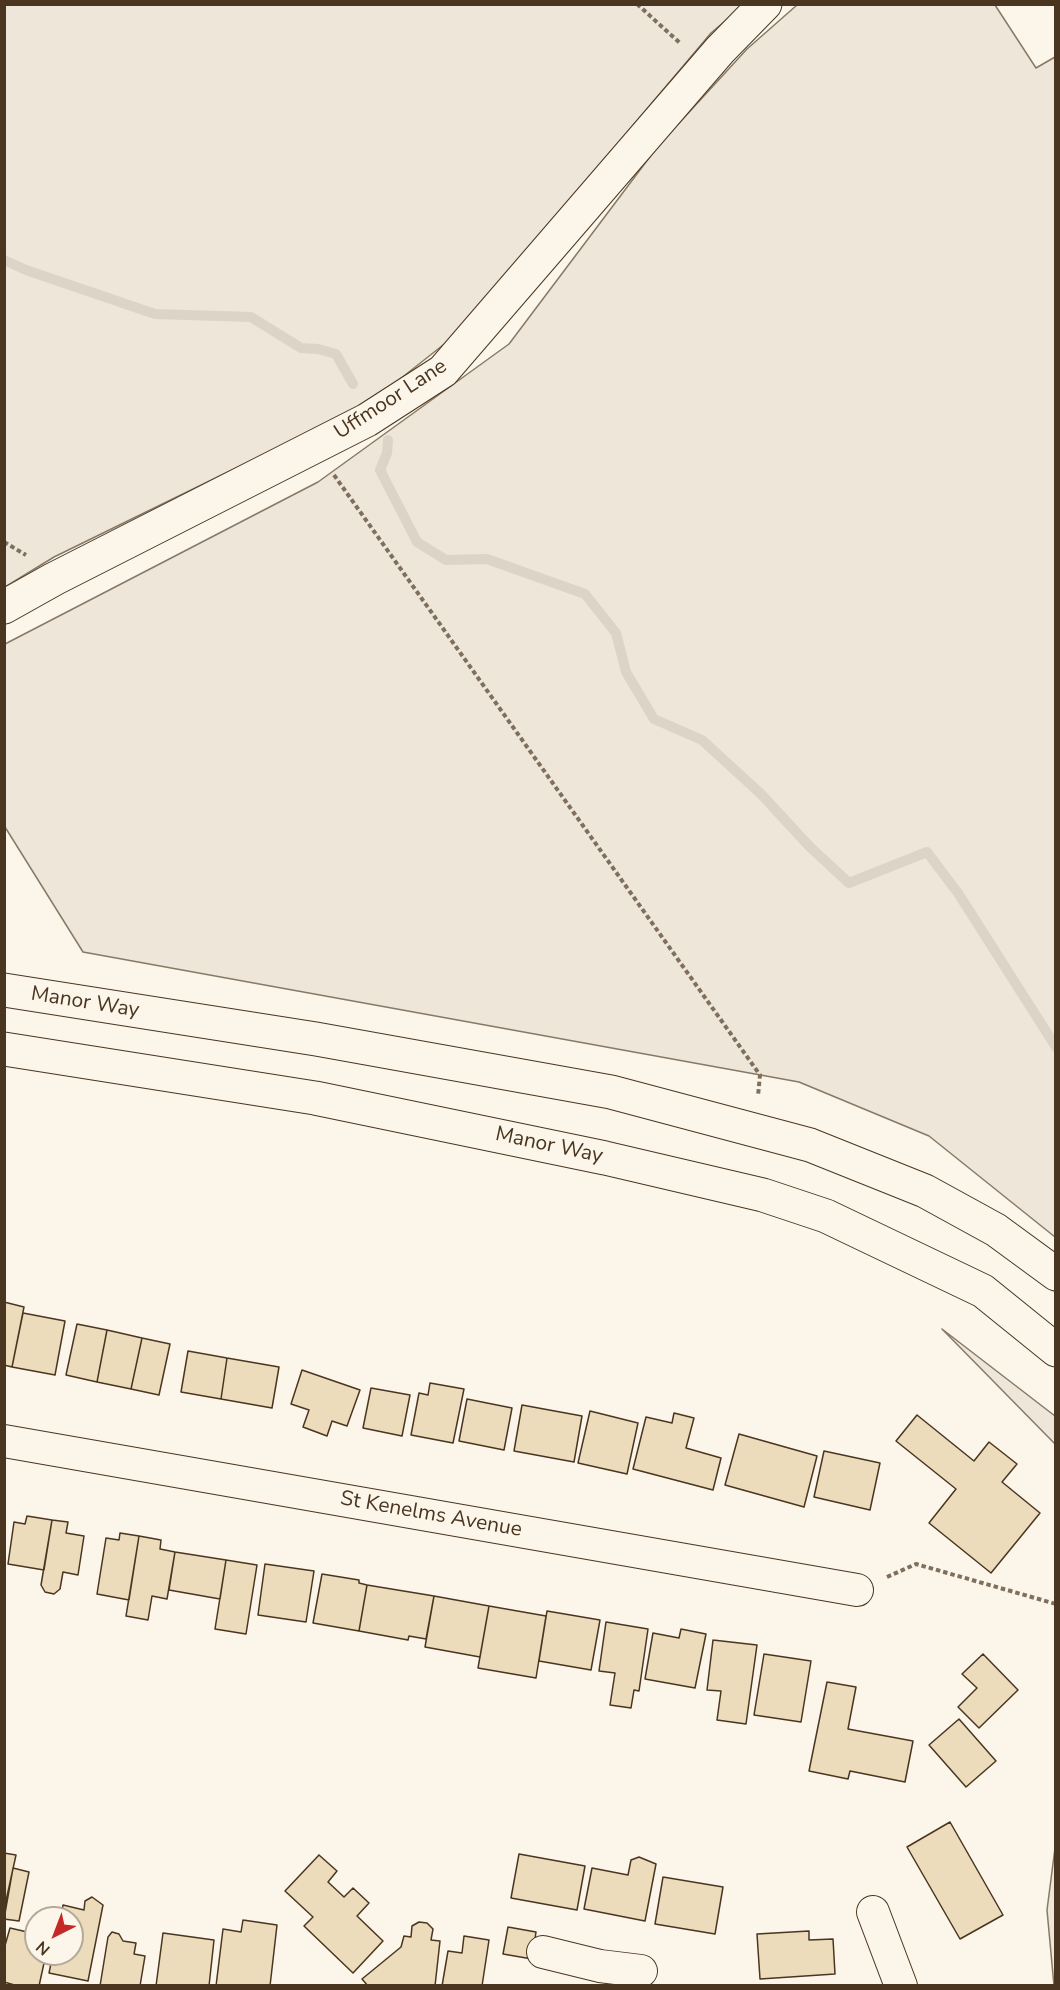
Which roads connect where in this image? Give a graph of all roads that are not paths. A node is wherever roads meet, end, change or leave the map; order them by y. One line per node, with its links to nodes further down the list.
1 (765, 4): 2 (main road, Uffmoor Lane)
2 (4, 607)
3 (4, 990): 5 (main road, Manor Way)
4 (4, 1049): 6 (main road, Manor Way)
5 (1056, 1274)
6 (1056, 1350)
7 (4, 1441): 8 (street, St Kenelms Avenue)
8 (856, 1590)
9 (873, 1912): 13 (street)
10 (543, 1952): 12 (street)
11 (641, 1971): 12 (street)
12 (600, 1976)
13 (901, 1986)

